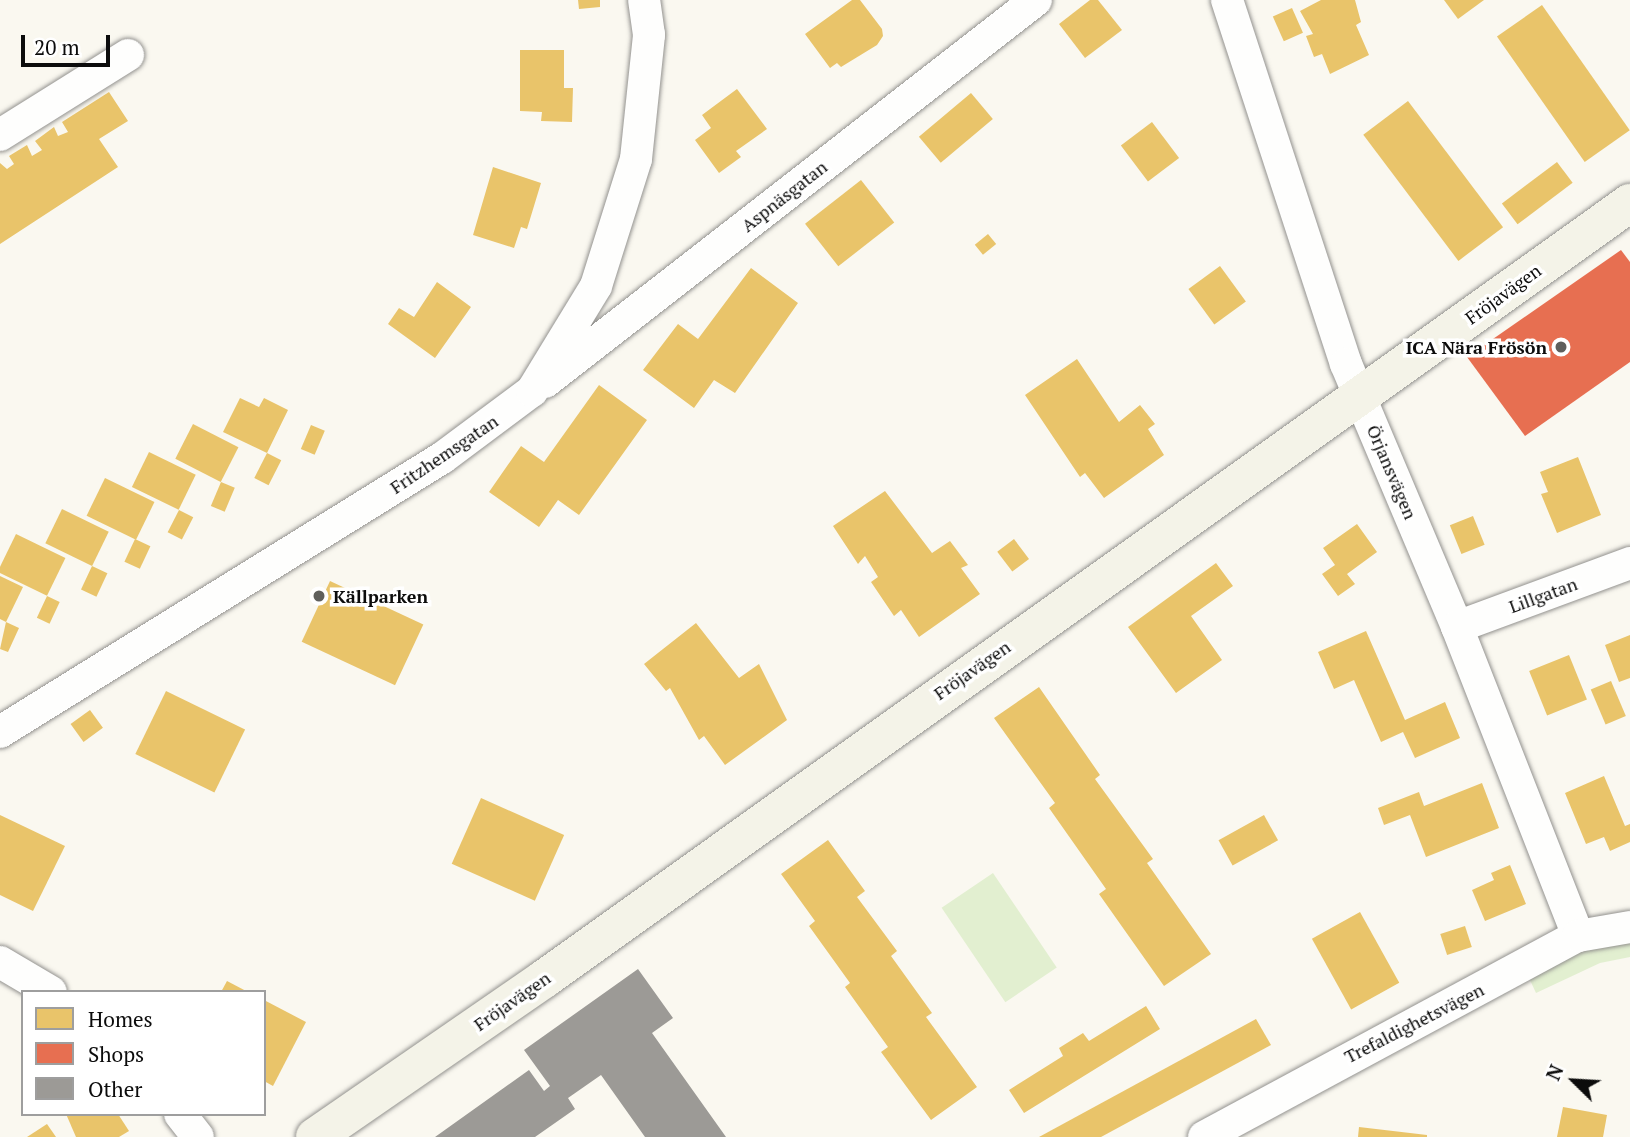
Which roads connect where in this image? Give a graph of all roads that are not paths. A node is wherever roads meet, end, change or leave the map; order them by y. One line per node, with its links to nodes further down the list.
1 (644, 0): 7 (street, Fritzhemsgatan)
2 (1036, 0): 7 (street, Aspnäsgatan)
3 (1227, 0): 8 (street, Örjansvägen)
4 (128, 55): 5 (street)
5 (0, 135)
6 (1630, 203): 8 (street, Fröjavägen)
7 (532, 391): 11 (street, Fritzhemsgatan)
8 (1360, 396): 10 (street, Örjansvägen); 18 (street, Fröjavägen)
9 (1630, 563): 10 (street, Lillgatan)
10 (1457, 627): 13 (street, Örjansvägen)
11 (0, 732)
12 (1630, 927): 13 (street, Trefaldighetsvägen)
13 (1578, 936): 19 (street, Trefaldighetsvägen)
14 (0, 962): 15 (street)
15 (48, 990)
16 (182, 1116): 17 (street)
17 (198, 1137)
18 (315, 1137)
19 (1204, 1137)

